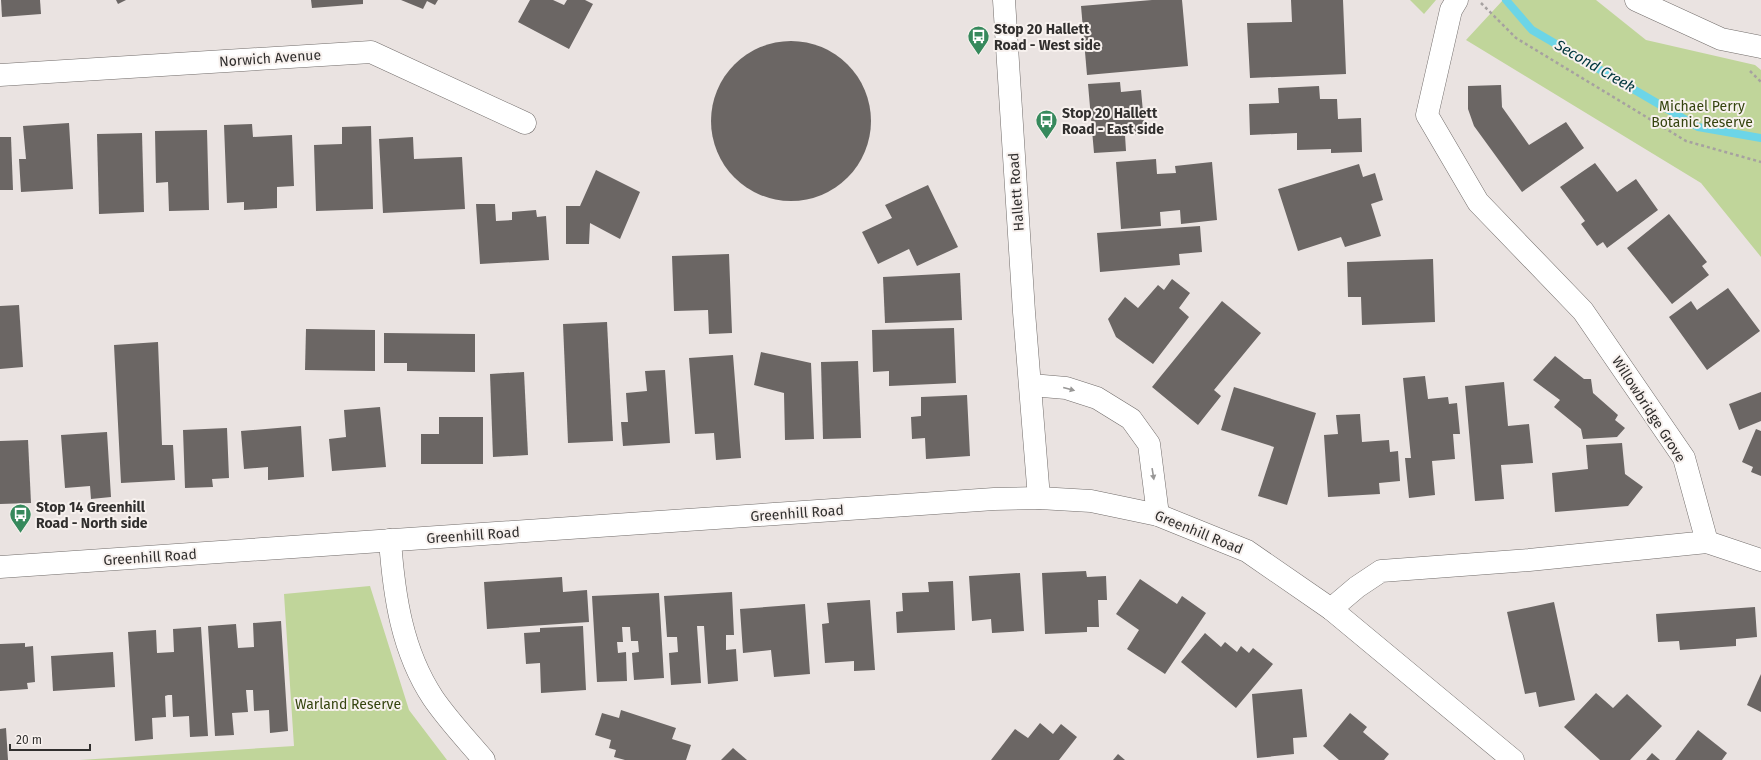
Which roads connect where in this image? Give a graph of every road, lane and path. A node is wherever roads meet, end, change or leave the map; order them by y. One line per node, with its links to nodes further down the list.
1 (1004, 0): 9 (main road, Hallett Road)
2 (1457, 0): 13 (main road, Willowbridge Grove)
3 (1478, 0): 8 (path)
4 (1636, 0): 5 (main road)
5 (1761, 47)
6 (0, 75): 7 (main road, Norwich Avenue)
7 (525, 122)
8 (1761, 162)
9 (1030, 385): 10 (main road, Hallett Road); 11 (main road, one-way to 11)
10 (1039, 498): 11 (main road, Greenhill Road); 12 (main road, Greenhill Road)
11 (1158, 515): 16 (main road, Greenhill Road)
12 (390, 540): 15 (main road, Greenhill Road); 17 (main road)
13 (1707, 542): 14 (main road); 16 (main road)
14 (1761, 560)
15 (0, 567)
16 (1331, 609): 18 (main road, Greenhill Road)
17 (484, 760)
18 (1513, 760)

